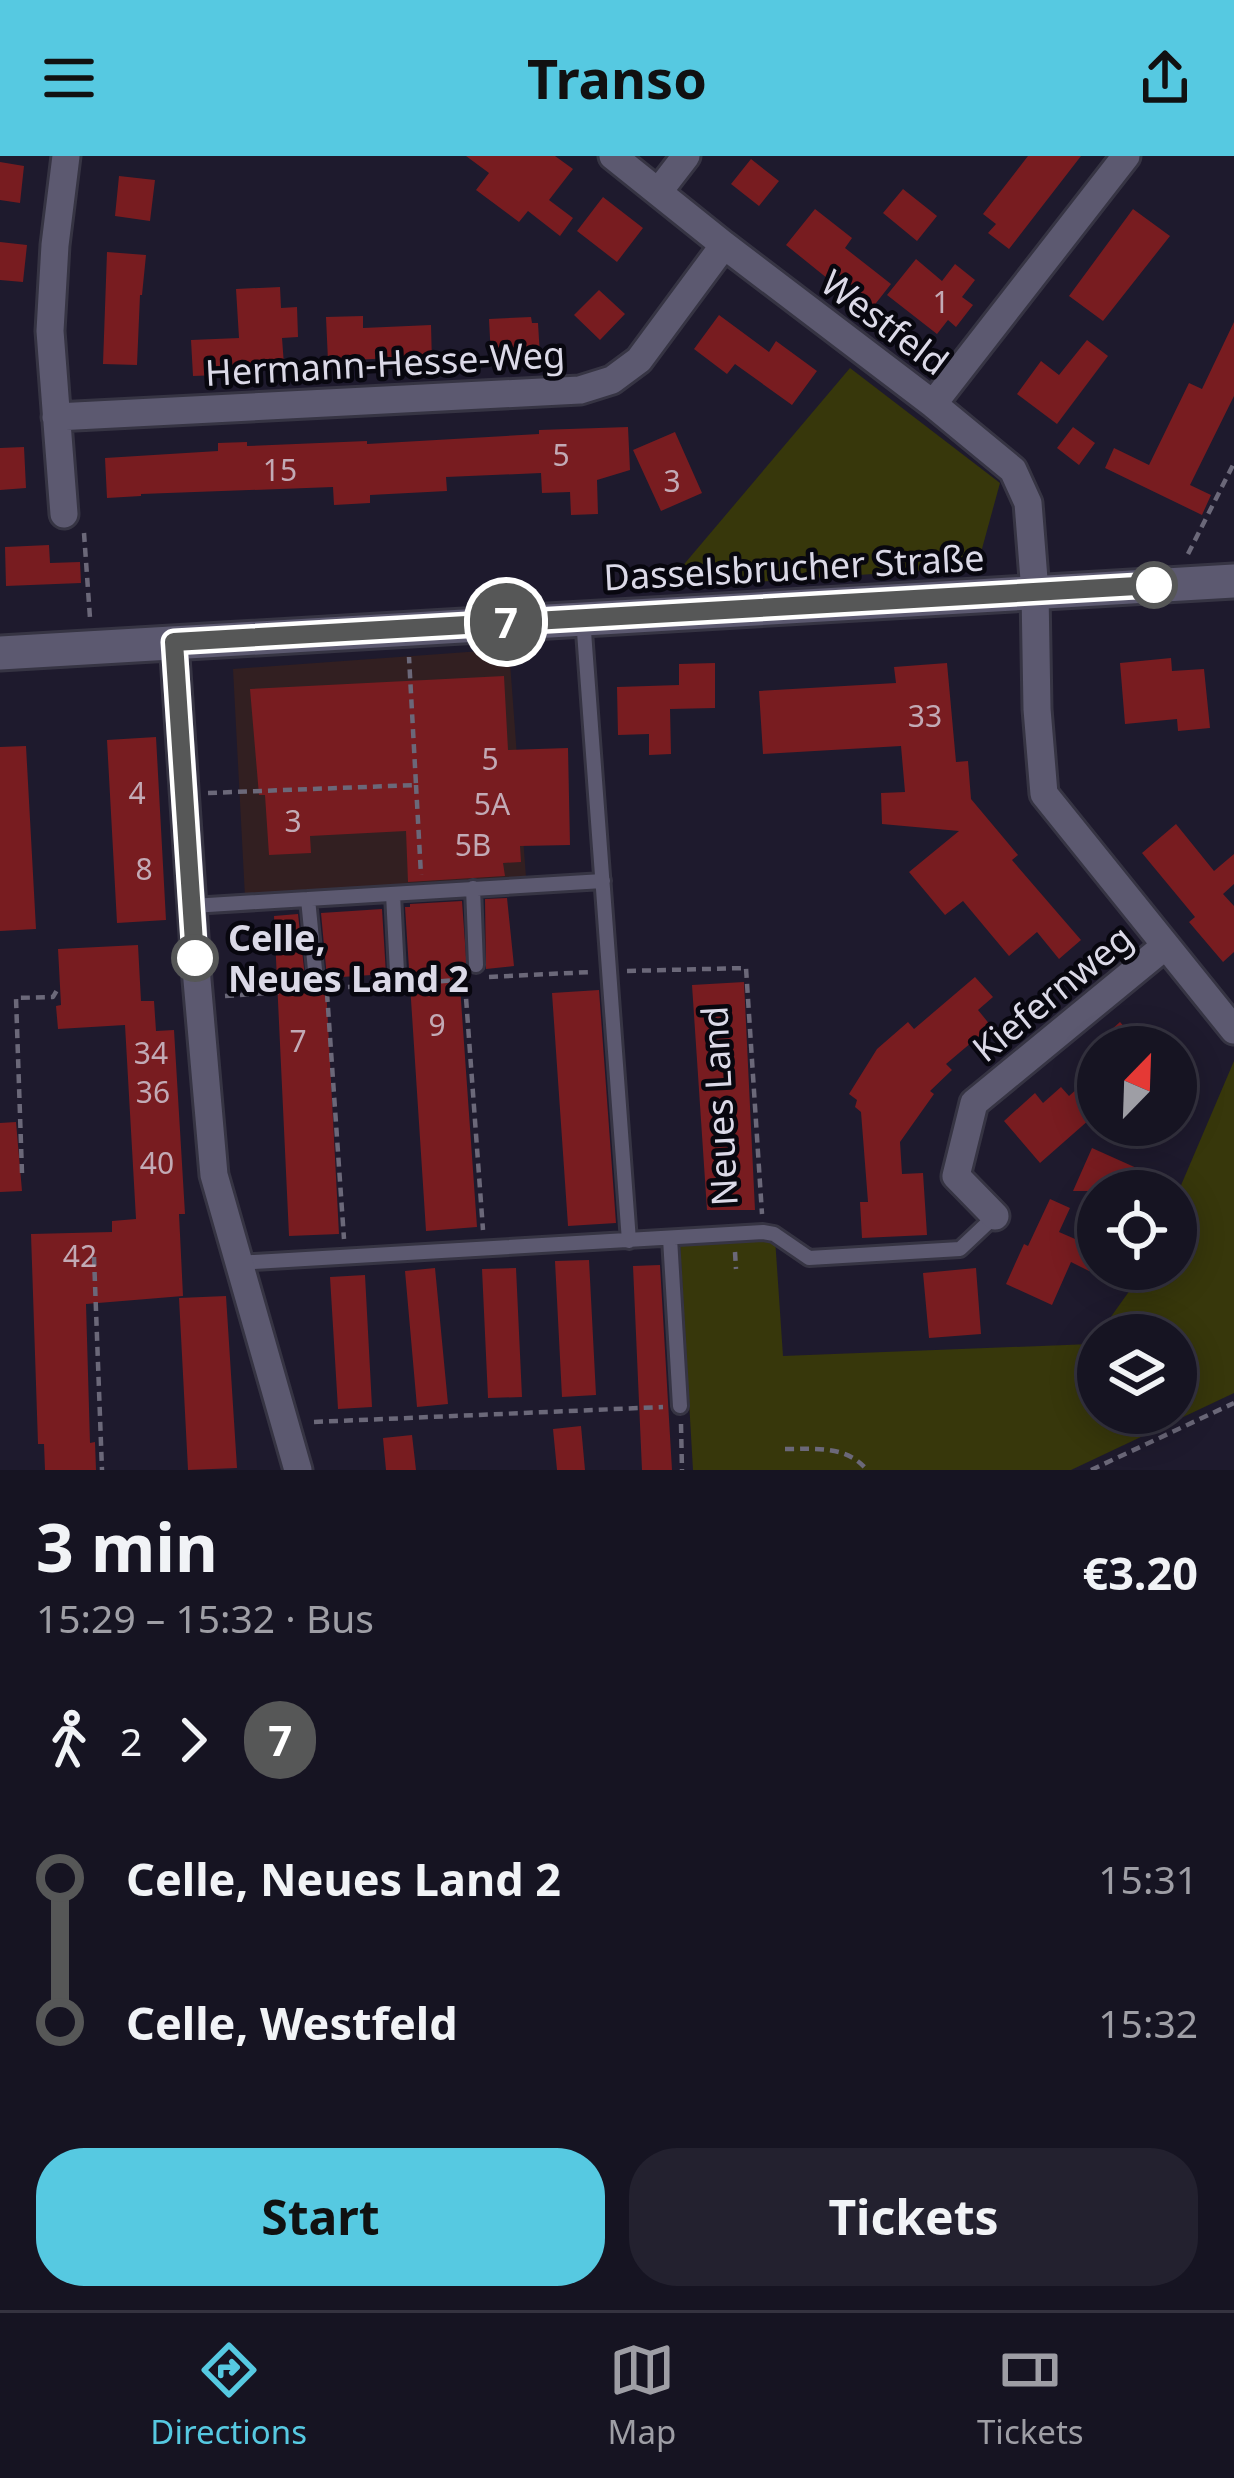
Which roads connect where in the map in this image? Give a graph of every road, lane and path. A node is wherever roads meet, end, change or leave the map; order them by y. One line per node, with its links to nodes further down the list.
1 (67, 156): 8 (street)
2 (614, 156): 5 (street, Westfeld)
3 (686, 156): 5 (street)
4 (1126, 156): 7 (street)
5 (659, 191): 6 (street, Westfeld)
6 (724, 245): 7 (street, Westfeld); 8 (street, Hermann-Hesse-Weg)
7 (933, 404): 13 (street, Westfeld)
8 (56, 417): 10 (street)
9 (1234, 464): 12 (path)
10 (64, 514): 16 (path)
11 (1234, 581): 12 (street, Dasselsbrucher Straße)
12 (1188, 584): 13 (street, Dasselsbrucher Straße)
13 (1035, 592): 14 (street, Dasselsbrucher Straße); 27 (street, Kiefernweg)
14 (583, 618): 15 (street, Dasselsbrucher Straße); 22 (lane)
15 (174, 642): 16 (street, Dasselsbrucher Straße); 26 (street)
16 (93, 647): 17 (street, Dasselsbrucher Straße)
17 (0, 653)
18 (409, 656): 19 (path)
19 (416, 785): 20 (path); 21 (path)
20 (208, 793)
21 (420, 862)
22 (603, 881): 23 (lane); 30 (lane)
23 (473, 888): 24 (lane); 28 (lane)
24 (393, 894): 25 (lane); 29 (lane)
25 (308, 899): 26 (lane); 32 (lane)
26 (192, 906): 34 (street)
27 (1166, 946): 35 (street, Kiefernweg); 37 (street, Kiefernweg)
28 (476, 965)
29 (397, 971)
30 (610, 972): 31 (path, Neues Land); 38 (path, Neues Land); 40 (lane)
31 (465, 980): 41 (path); 42 (path, Neues Land)
32 (311, 985): 34 (path)
33 (57, 990): 36 (path)
34 (198, 998): 44 (street)
35 (1234, 1030)
36 (22, 1173)
37 (995, 1216): 38 (lane, Neues Land)
38 (763, 1232): 39 (lane, Neues Land)
39 (670, 1238): 40 (lane, Neues Land); 46 (lane, Neues Land)
40 (629, 1240): 41 (lane, Neues Land)
41 (484, 1248): 42 (lane, Neues Land)
42 (346, 1256): 44 (lane, Neues Land)
43 (94, 1257): 49 (path)
44 (237, 1263): 47 (street)
45 (1234, 1403): 53 (path)
46 (680, 1406): 47 (path); 51 (path)
47 (285, 1423): 50 (street)
48 (785, 1449): 52 (path)
49 (102, 1470)
50 (298, 1470)
51 (682, 1470)
52 (867, 1470)
53 (1090, 1470)

